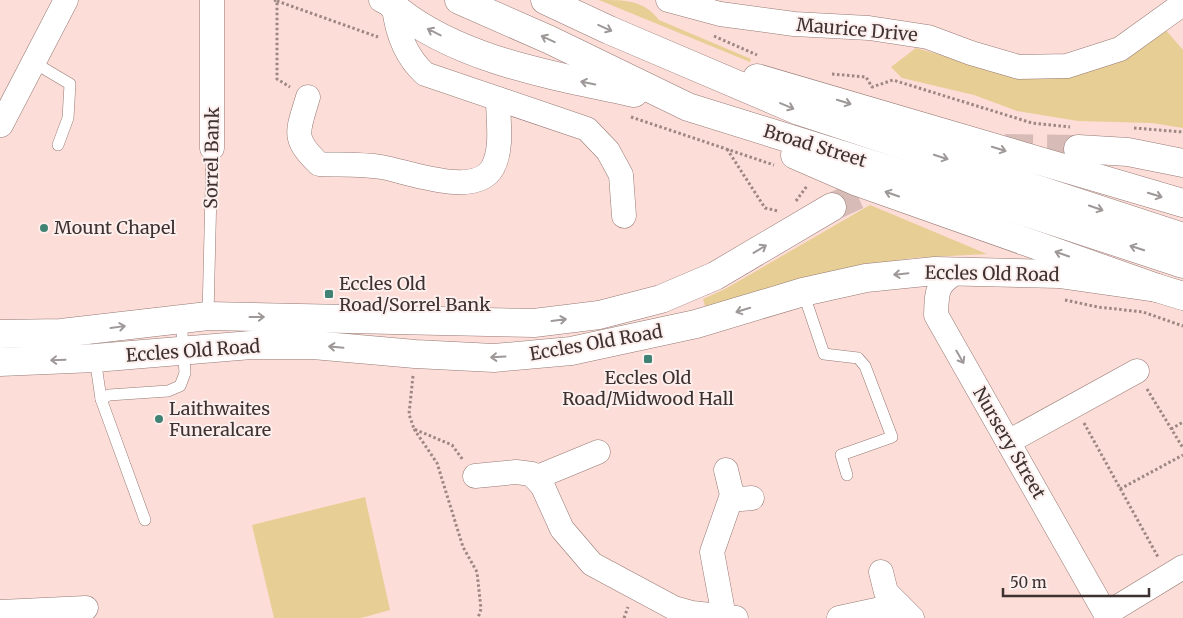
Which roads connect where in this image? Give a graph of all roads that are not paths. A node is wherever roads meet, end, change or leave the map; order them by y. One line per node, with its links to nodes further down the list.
1 (66, 0): 9 (street)
2 (212, 0): 16 (street, Sorrel Bank)
3 (459, 0): 12 (main road, Broad Street, one-way to 3)
4 (545, 0): 8 (main road, Broad Street, one-way to 8)
5 (668, 0): 6 (street, Maurice Drive)
6 (1177, 8)
7 (391, 12): 11 (street); 12 (main road, one-way to 7)
8 (662, 52): 18 (main road, one-way to 18); 21 (main road, Broad Street, one-way to 21)
9 (33, 62): 13 (street); 15 (lane)
10 (308, 97): 11 (street)
11 (498, 99): 20 (street)
12 (679, 104): 22 (main road, Broad Street, one-way to 12); 24 (main road, one-way to 12)
13 (1, 124)
14 (1076, 138): 17 (main road)
15 (58, 145)
16 (212, 148): 27 (lane, Sorrel Bank)
17 (1183, 163)
18 (1183, 204)
19 (832, 208): 29 (main road, Eccles Old Road, one-way to 19)
20 (624, 216)
21 (1183, 237)
22 (1183, 264)
23 (958, 271): 24 (main road, Eccles Old Road); 25 (main road, Eccles Old Road, one-way to 25); 37 (street, Nursery Street, one-way to 37)
24 (1157, 288): 26 (main road, Eccles Old Road)
25 (802, 292): 32 (main road, Eccles Old Road, one-way to 32); 40 (lane)
26 (1183, 296)
27 (208, 316): 28 (main road, Eccles Old Road); 29 (main road, Eccles Old Road, one-way to 29)
28 (181, 319): 30 (main road, Eccles Old Road, one-way to 28); 31 (lane)
29 (418, 322): 32 (main road)
30 (0, 334)
31 (183, 349): 32 (main road, Eccles Old Road, one-way to 31); 33 (main road, Eccles Old Road); 36 (lane)
32 (415, 354)
33 (95, 358): 34 (main road, Eccles Old Road, one-way to 34); 36 (lane)
34 (0, 362)
35 (1137, 371): 37 (street)
36 (101, 399): 43 (lane)
37 (1008, 442): 49 (street, Nursery Street)
38 (598, 452): 42 (street)
39 (726, 470): 50 (street)
40 (847, 475)
41 (475, 476): 42 (street)
42 (535, 478): 50 (street)
43 (145, 520)
44 (1176, 571): 49 (street)
45 (881, 572): 48 (street)
46 (86, 608): 47 (street)
47 (0, 612)
48 (906, 612): 51 (street)
49 (1107, 616)
50 (730, 617)
51 (840, 618)

